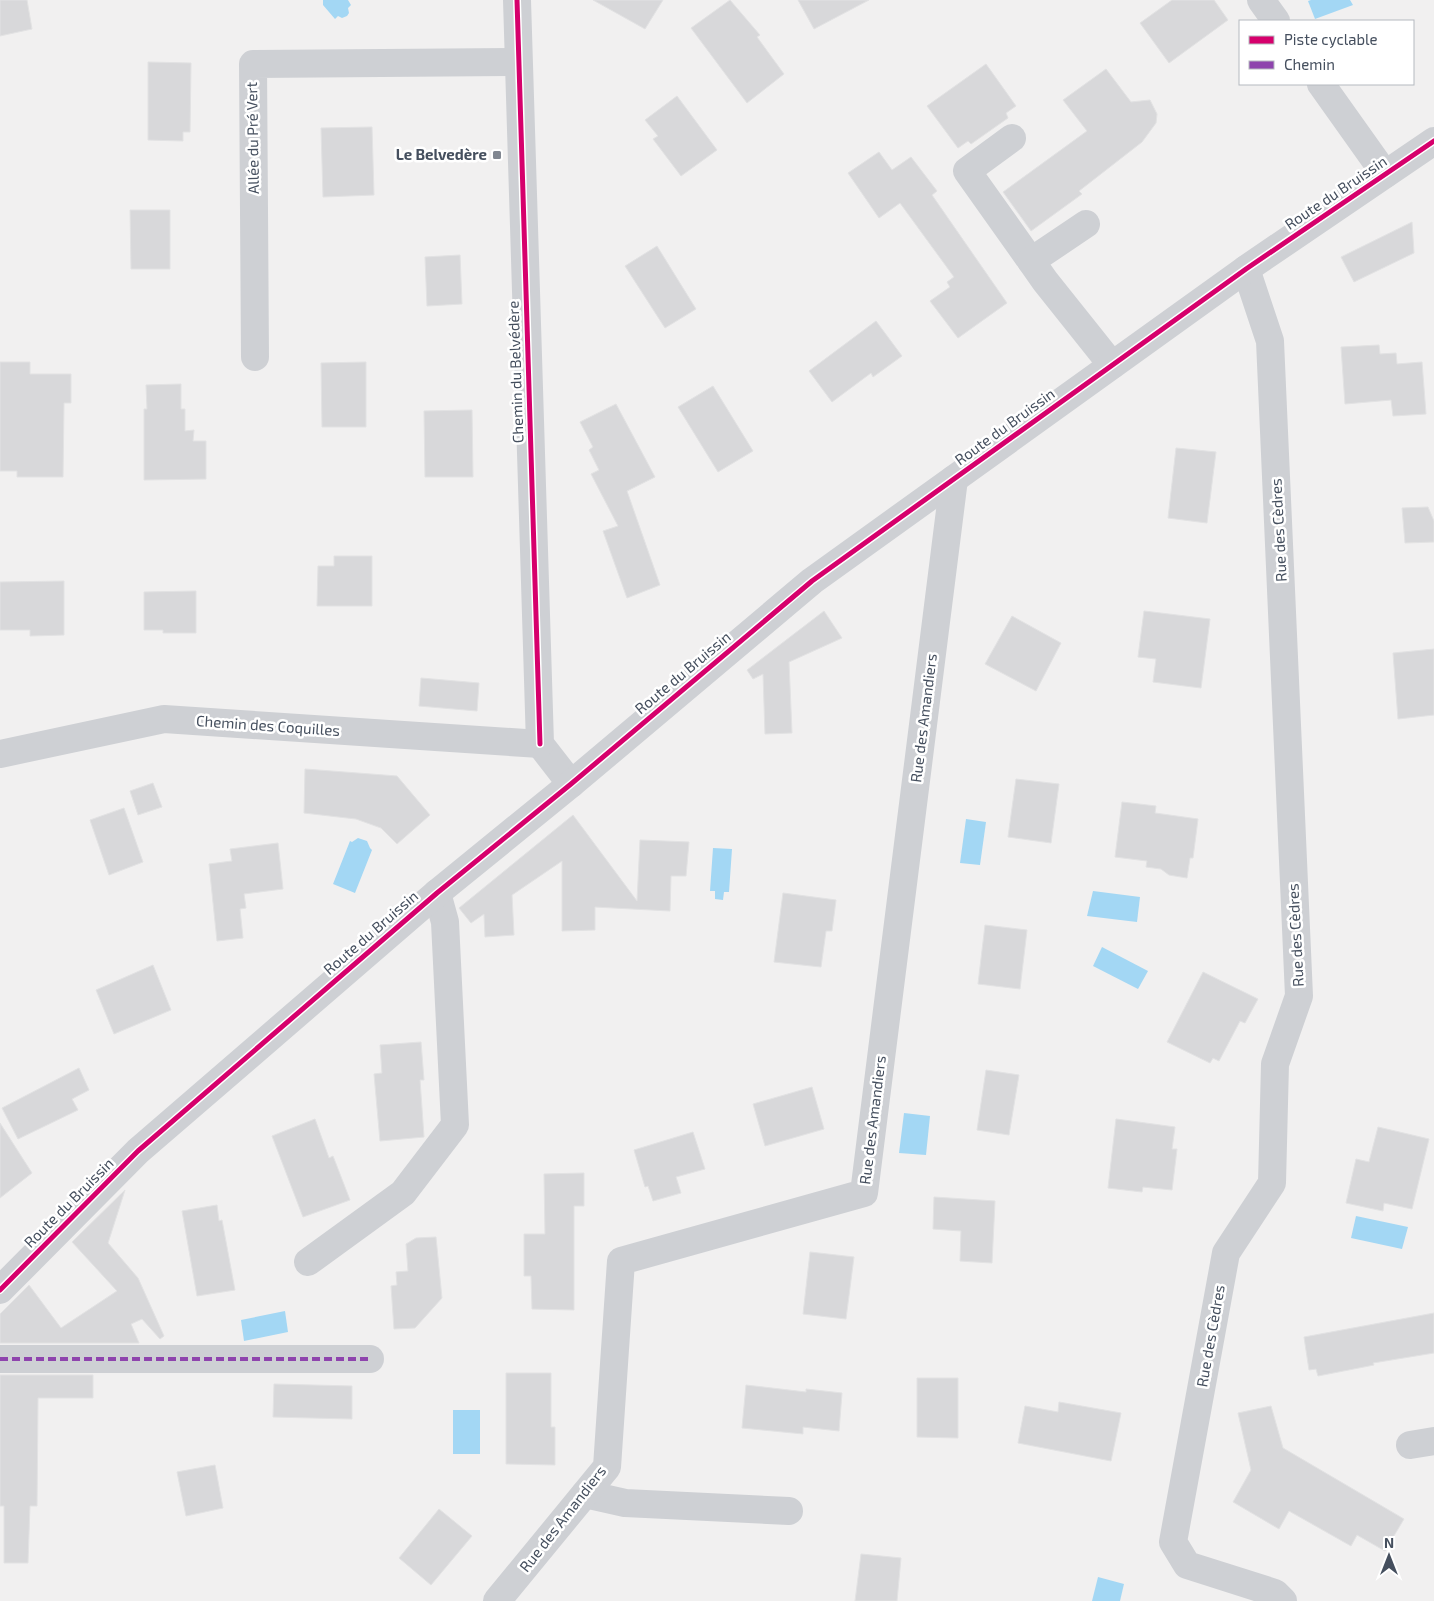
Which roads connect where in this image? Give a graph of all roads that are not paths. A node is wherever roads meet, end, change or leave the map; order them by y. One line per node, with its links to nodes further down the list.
1 (516, 0): 4 (street, Chemin du Belvédère)
2 (1261, 0): 3 (street)
3 (1275, 20)
4 (518, 62): 12 (street, Allée du Pré Vert); 15 (street, Chemin du Belvédère)
5 (1321, 85): 8 (street)
6 (1012, 138): 10 (street)
7 (1434, 141): 8 (street, Route du Bruissin)
8 (1385, 174): 11 (street, Route du Bruissin)
9 (1086, 224): 10 (street)
10 (1032, 262): 13 (street)
11 (1246, 269): 13 (street, Route du Bruissin); 26 (street, Rue des Cèdres)
12 (255, 357)
13 (1112, 365): 14 (street, Route du Bruissin)
14 (954, 479): 17 (street, Route du Bruissin); 23 (street, Rue des Amandiers)
15 (540, 744): 16 (street, Chemin des Coquilles); 17 (street)
16 (0, 754)
17 (571, 784): 18 (street, Route du Bruissin)
18 (437, 893): 19 (street, Route du Bruissin); 20 (street, Route du Bruissin)
19 (308, 1262)
20 (0, 1290)
21 (0, 1358): 22 (street)
22 (370, 1358)
23 (585, 1494): 24 (street); 25 (street, Rue des Amandiers)
24 (788, 1512)
25 (497, 1601)
26 (1283, 1601)

